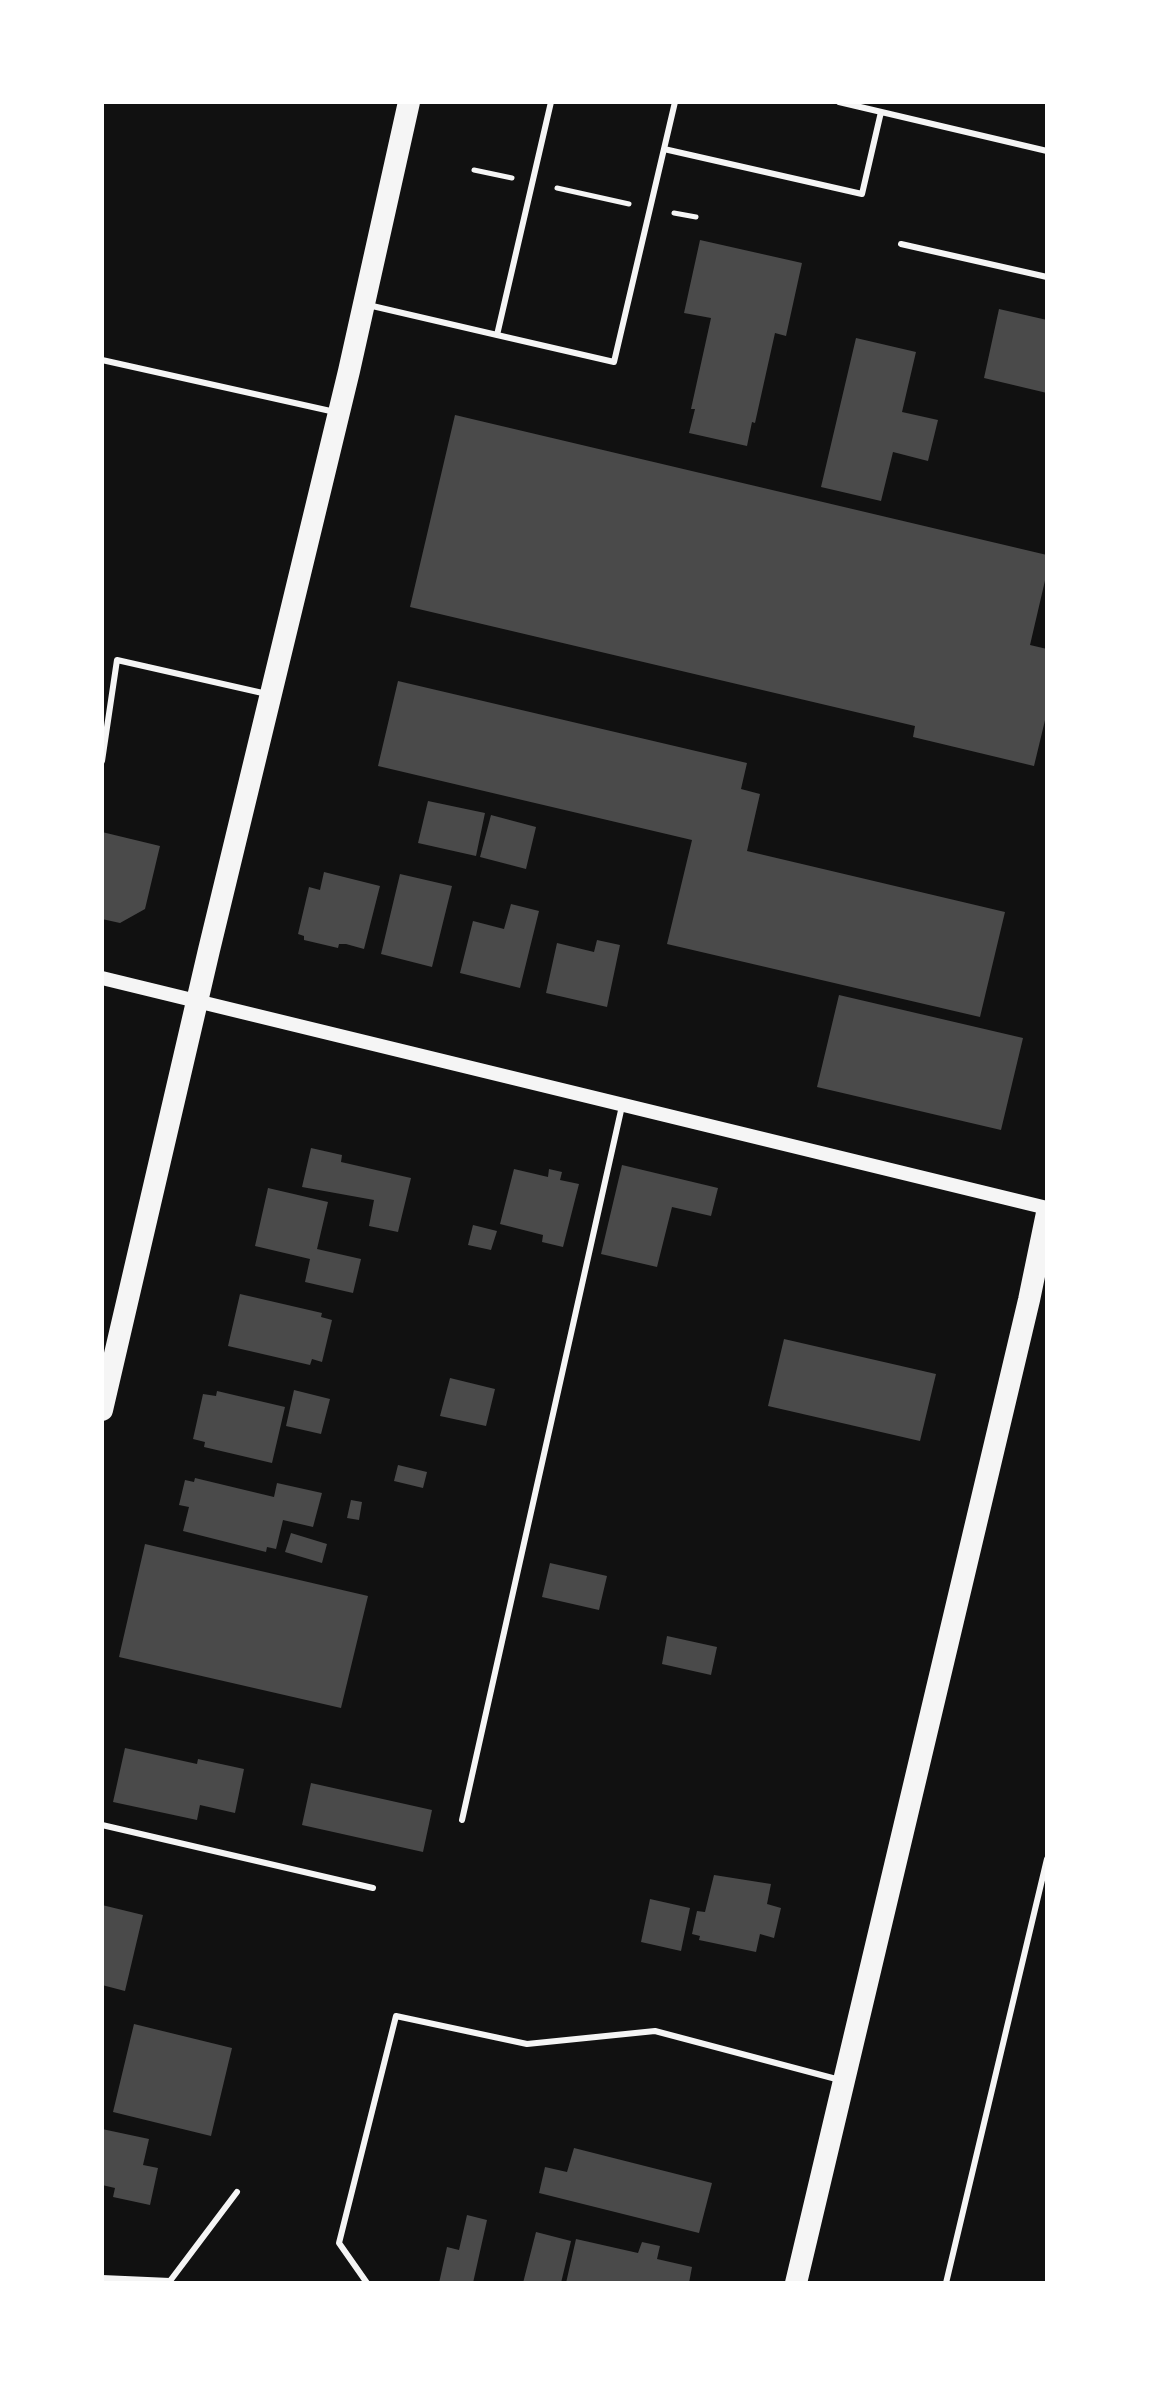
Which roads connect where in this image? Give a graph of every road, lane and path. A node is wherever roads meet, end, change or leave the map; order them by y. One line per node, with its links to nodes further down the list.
1 (409, 102): 14 (highway)
2 (551, 102): 9 (lane)
3 (675, 102): 6 (lane)
4 (839, 102): 5 (lane)
5 (881, 112): 6 (lane); 7 (lane)
6 (664, 149): 10 (lane)
7 (1047, 151)
8 (474, 170): 9 (path)
9 (532, 182): 10 (path); 15 (lane)
10 (649, 209): 11 (path); 15 (lane)
11 (696, 217)
12 (901, 244): 13 (lane)
13 (1047, 277)
14 (363, 304): 15 (lane); 17 (highway)
15 (497, 335)
16 (102, 360): 17 (lane)
17 (338, 413): 18 (highway)
18 (270, 695): 19 (lane); 21 (highway)
19 (102, 761)
20 (102, 978): 21 (street)
21 (197, 1001): 22 (street); 24 (highway)
22 (622, 1105): 23 (street); 25 (lane)
23 (1047, 1211): 29 (highway)
24 (102, 1410)
25 (462, 1820)
26 (102, 1825): 28 (lane)
27 (1047, 1859): 34 (lane)
28 (373, 1888)
29 (844, 2081): 32 (lane); 33 (highway)
30 (237, 2192): 31 (lane)
31 (102, 2278)
32 (367, 2283)
33 (796, 2283)
34 (946, 2283)

